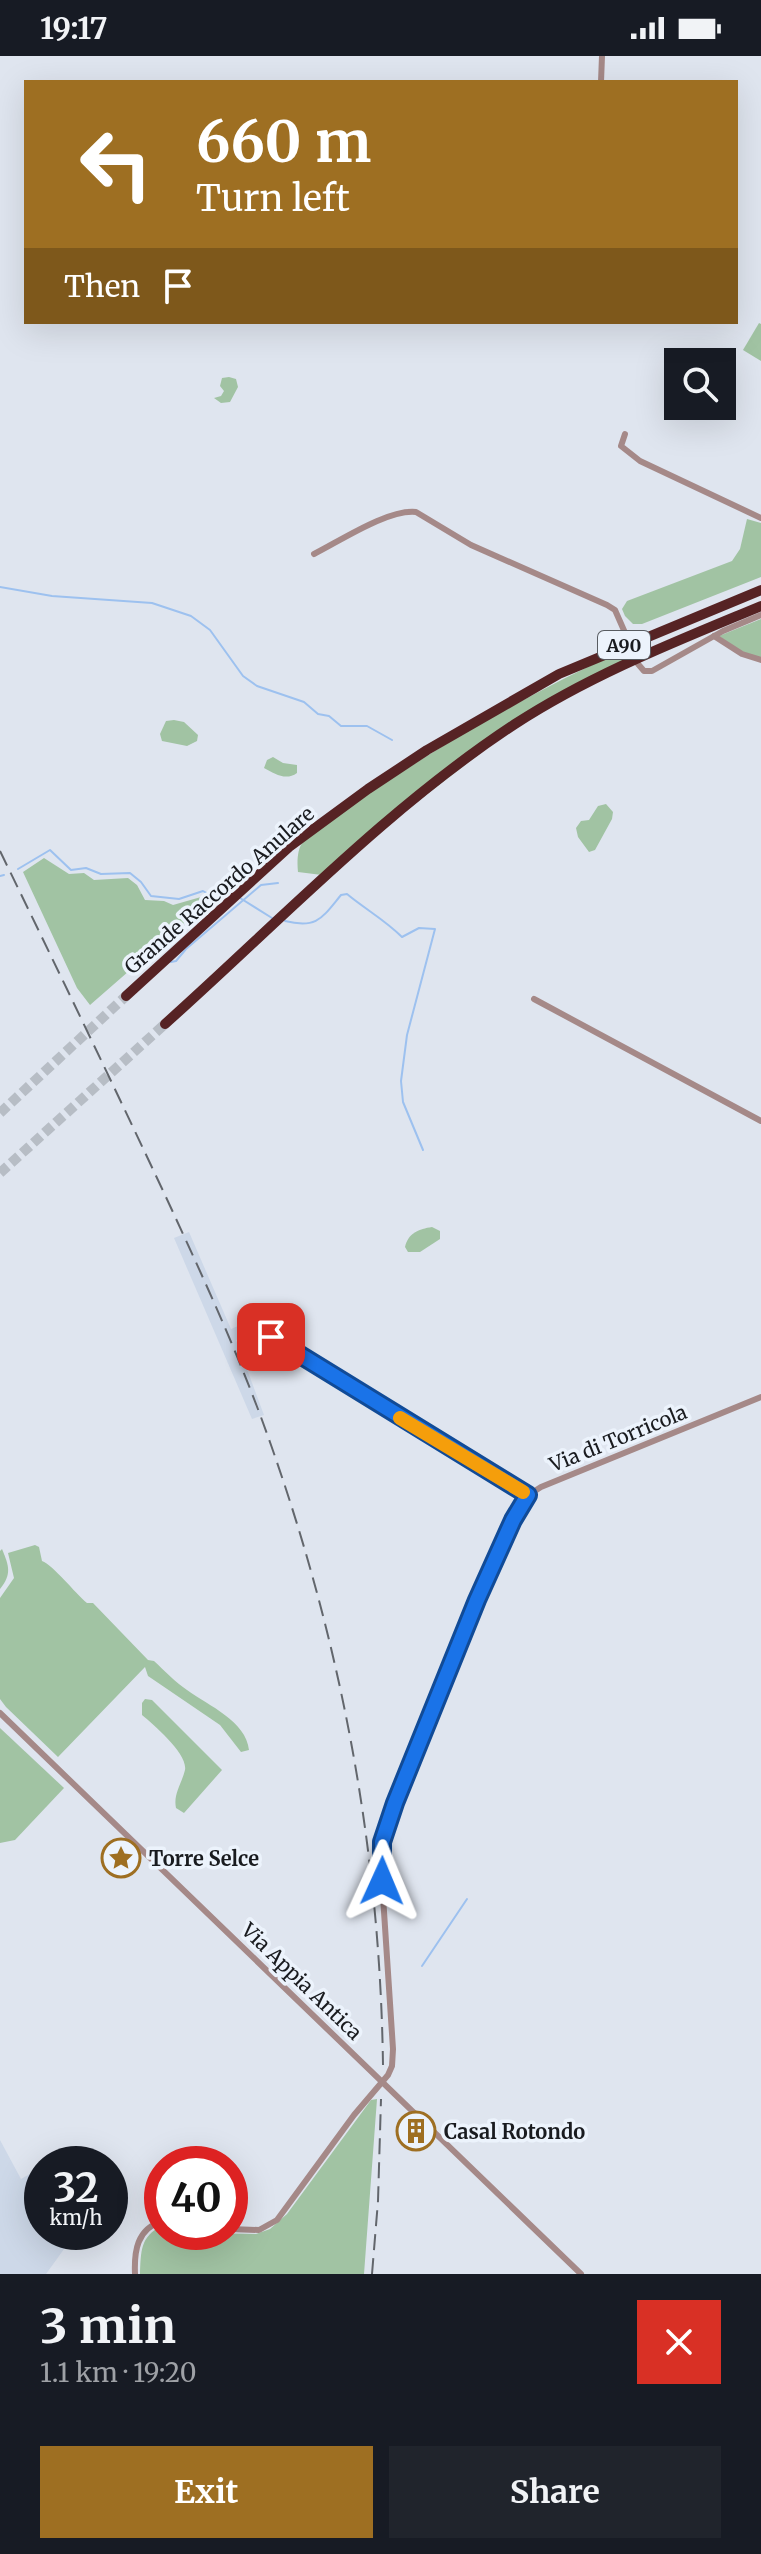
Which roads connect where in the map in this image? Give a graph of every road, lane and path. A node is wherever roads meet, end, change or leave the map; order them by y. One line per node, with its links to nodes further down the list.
1 (602, 56): 2 (street)
2 (601, 80)
3 (625, 434): 4 (street)
4 (761, 518)
5 (314, 554): 9 (street)
6 (761, 590): 15 (highway, Grande Raccordo Anulare / A90)
7 (761, 606): 17 (highway, A90)
8 (761, 615): 10 (street)
9 (626, 635)
10 (714, 636): 13 (street); 14 (street)
11 (630, 645): 12 (street)
12 (634, 654)
13 (761, 660)
14 (638, 664)
15 (126, 996)
16 (534, 999): 18 (street)
17 (165, 1024)
18 (761, 1121)
19 (268, 1333): 19 (street); 21 (street)
20 (761, 1397): 21 (street, Via di Torricola)
21 (528, 1495): 23 (street)
22 (0, 1713): 23 (street, Via Appia Antica)
23 (383, 2081): 24 (street); 27 (street, Via Appia Antica)
24 (248, 2230)
25 (144, 2233): 26 (street)
26 (135, 2274)
27 (581, 2274)

